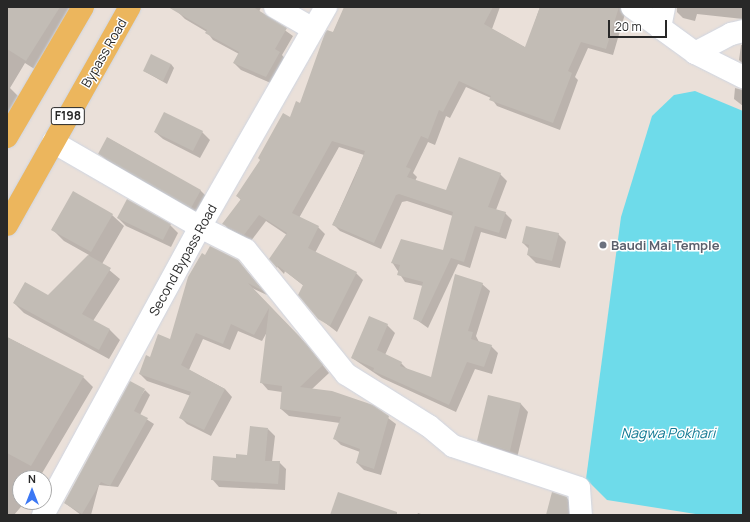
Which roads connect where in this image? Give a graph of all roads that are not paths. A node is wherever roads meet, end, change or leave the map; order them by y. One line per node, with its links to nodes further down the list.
1 (83, 7): 12 (main road)
2 (130, 7): 13 (main road, Bypass Road / F198)
3 (275, 7): 8 (street)
4 (326, 7): 8 (street, Second Bypass Road)
5 (632, 7): 7 (street)
6 (664, 7): 7 (street)
7 (660, 28): 10 (street)
8 (314, 29): 15 (street, Second Bypass Road)
9 (743, 31): 10 (street)
10 (695, 53): 11 (street)
11 (743, 77)
12 (7, 137)
13 (53, 142): 14 (main road, Bypass Road / F198); 15 (street)
14 (7, 225)
15 (200, 227): 16 (street, Second Bypass Road); 17 (street)
16 (43, 515)
17 (581, 515)

